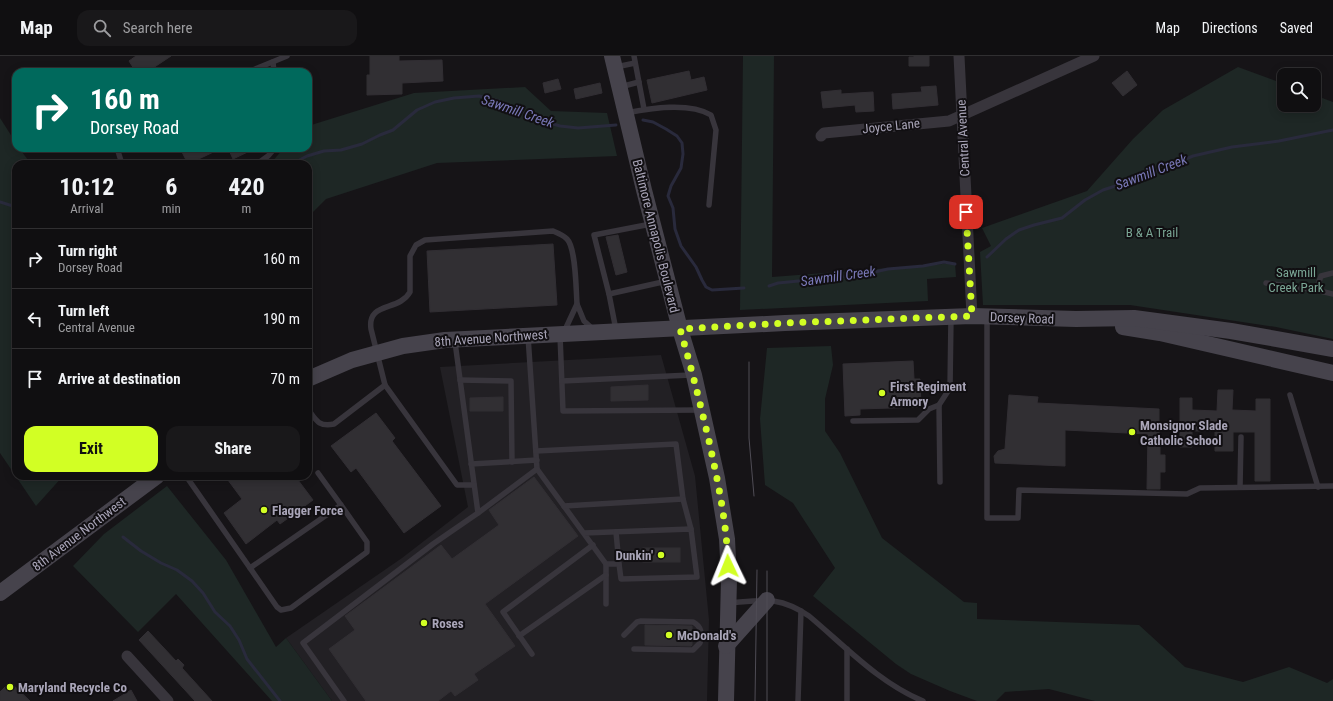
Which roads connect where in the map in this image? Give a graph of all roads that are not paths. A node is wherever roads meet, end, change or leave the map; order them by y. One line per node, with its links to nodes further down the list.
1 (287, 56): 5 (lane)
2 (634, 56): 7 (lane)
3 (959, 56): 14 (street, Central Avenue)
4 (1094, 56): 14 (street, Joyce Lane)
5 (273, 62): 8 (lane); 9 (lane)
6 (613, 62): 7 (lane); 11 (main road, Baltimore Annapolis Boulevard)
7 (635, 63): 10 (lane)
8 (258, 68)
9 (274, 68)
10 (639, 82): 11 (lane); 12 (lane)
11 (619, 87): 13 (main road, Baltimore Annapolis Boulevard)
12 (644, 109): 13 (lane); 18 (lane)
13 (626, 113): 19 (main road, Baltimore Annapolis Boulevard)
14 (962, 115): 15 (street, Joyce Lane); 27 (street, Central Avenue)
15 (821, 136)
16 (272, 152): 17 (lane)
17 (262, 160)
18 (710, 204)
19 (653, 224): 21 (main road, Baltimore Annapolis Boulevard); 24 (lane)
20 (1333, 273): 23 (lane)
21 (668, 281): 24 (lane); 30 (main road, Baltimore Annapolis Boulevard)
22 (1266, 283): 23 (lane)
23 (1316, 290): 25 (lane)
24 (609, 294): 32 (lane)
25 (1333, 294)
26 (577, 304): 31 (lane); 33 (lane); 37 (lane)
27 (979, 316): 28 (main road, Dorsey Road); 29 (main road, Dorsey Road); 61 (lane)
28 (951, 317): 30 (main road, Dorsey Road); 45 (lane)
29 (1076, 319): 36 (main road, Dorsey Road); 38 (main road, Dorsey Road)
30 (680, 329): 32 (main road, 8th Avenue Northwest); 39 (main road, Baltimore Annapolis Boulevard)
31 (597, 332): 32 (main road, 8th Avenue Northwest); 33 (main road, 8th Avenue Northwest)
32 (616, 332)
33 (561, 334): 34 (main road, 8th Avenue Northwest); 42 (lane)
34 (528, 336): 35 (main road, 8th Avenue Northwest); 50 (lane)
35 (455, 340): 37 (main road, 8th Avenue Northwest); 41 (lane)
36 (1333, 349)
37 (377, 353): 40 (main road, 8th Avenue Northwest); 43 (lane)
38 (1333, 373)
39 (694, 375): 42 (lane); 46 (main road, Baltimore Annapolis Boulevard)
40 (312, 377)
41 (460, 380): 52 (lane); 53 (lane)
42 (562, 381): 46 (lane)
43 (385, 385): 47 (lane); 59 (lane)
44 (1290, 395): 62 (lane)
45 (939, 405): 48 (lane); 58 (lane)
46 (702, 410): 77 (main road, Baltimore Annapolis Boulevard)
47 (312, 414)
48 (853, 420)
49 (1241, 437): 61 (lane)
50 (536, 451): 51 (lane); 63 (lane)
51 (537, 460): 52 (lane); 54 (lane)
52 (512, 462): 53 (lane)
53 (471, 464): 59 (lane)
54 (537, 469): 65 (lane); 66 (lane)
55 (318, 473): 64 (lane)
56 (152, 480): 75 (main road, 8th Avenue Northwest)
57 (189, 480): 73 (lane)
58 (940, 482)
59 (474, 486): 66 (lane)
60 (1333, 486): 62 (lane)
61 (1240, 487): 62 (lane)
62 (1318, 487)
63 (683, 499): 65 (lane); 67 (lane)
64 (341, 505): 73 (lane); 73 (lane)
65 (564, 506): 69 (lane)
66 (478, 513): 88 (lane)
67 (692, 529): 68 (lane); 72 (lane)
68 (616, 532): 69 (lane); 72 (lane)
69 (584, 533): 70 (lane)
70 (593, 545): 71 (lane); 81 (lane)
71 (606, 564): 72 (lane); 74 (lane)
72 (619, 564)
73 (250, 568)
74 (606, 575): 78 (lane); 81 (lane)
75 (0, 593)
76 (768, 600): 77 (lane); 79 (lane); 82 (main road)
77 (728, 603): 82 (main road, Baltimore Annapolis Boulevard)
78 (606, 604)
79 (801, 611): 84 (lane); 90 (lane)
80 (624, 635): 83 (lane)
81 (519, 636): 85 (lane)
82 (726, 646): 89 (main road, Baltimore Annapolis Boulevard)
83 (634, 649)
84 (847, 649): 91 (lane); 92 (lane)
85 (532, 654)
86 (127, 656): 87 (street)
87 (168, 701)
88 (344, 701)
89 (726, 701)
90 (798, 701)
91 (847, 701)
92 (923, 701)

